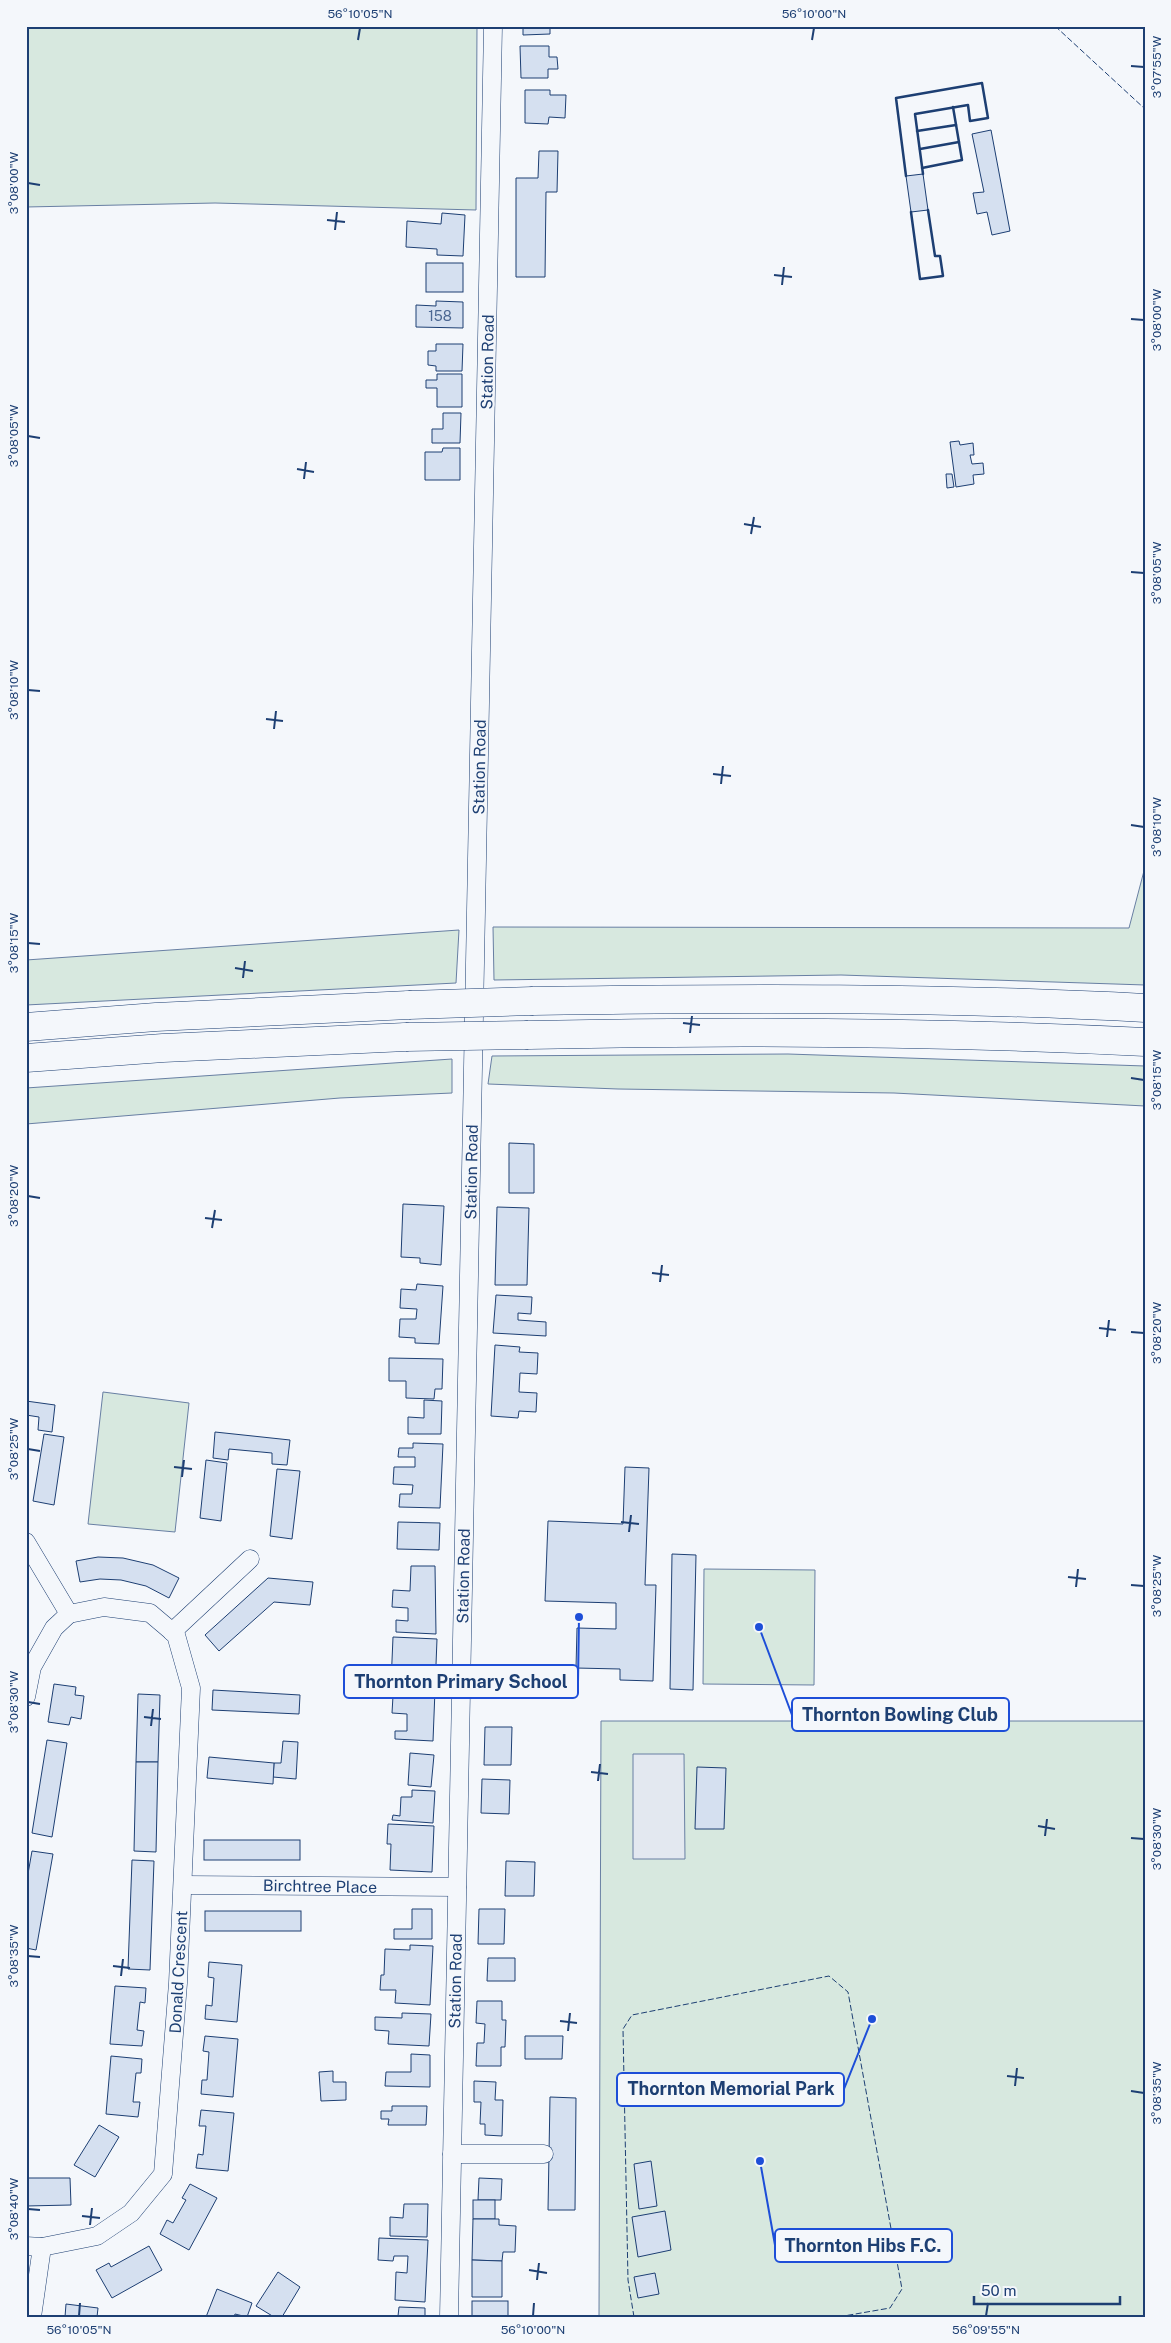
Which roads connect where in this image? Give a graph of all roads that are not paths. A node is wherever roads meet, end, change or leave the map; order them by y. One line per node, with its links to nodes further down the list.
1 (493, 26): 12 (street, Station Road)
2 (1145, 1008): 3 (highway, bridge)
3 (26, 1027)
4 (1145, 1042): 5 (highway, bridge)
5 (26, 1058)
6 (26, 1542): 8 (street)
7 (250, 1560): 9 (street)
8 (69, 1614): 9 (street, Donald Crescent); 10 (street)
9 (172, 1632): 11 (street, Donald Crescent)
10 (26, 1697)
11 (183, 1885): 12 (street, Birchtree Place); 15 (street, Donald Crescent)
12 (457, 1887): 13 (street, Station Road)
13 (452, 2154): 14 (street); 17 (street, Station Road)
14 (544, 2154)
15 (34, 2247): 16 (street, Donald Crescent)
16 (32, 2317)
17 (449, 2317)

